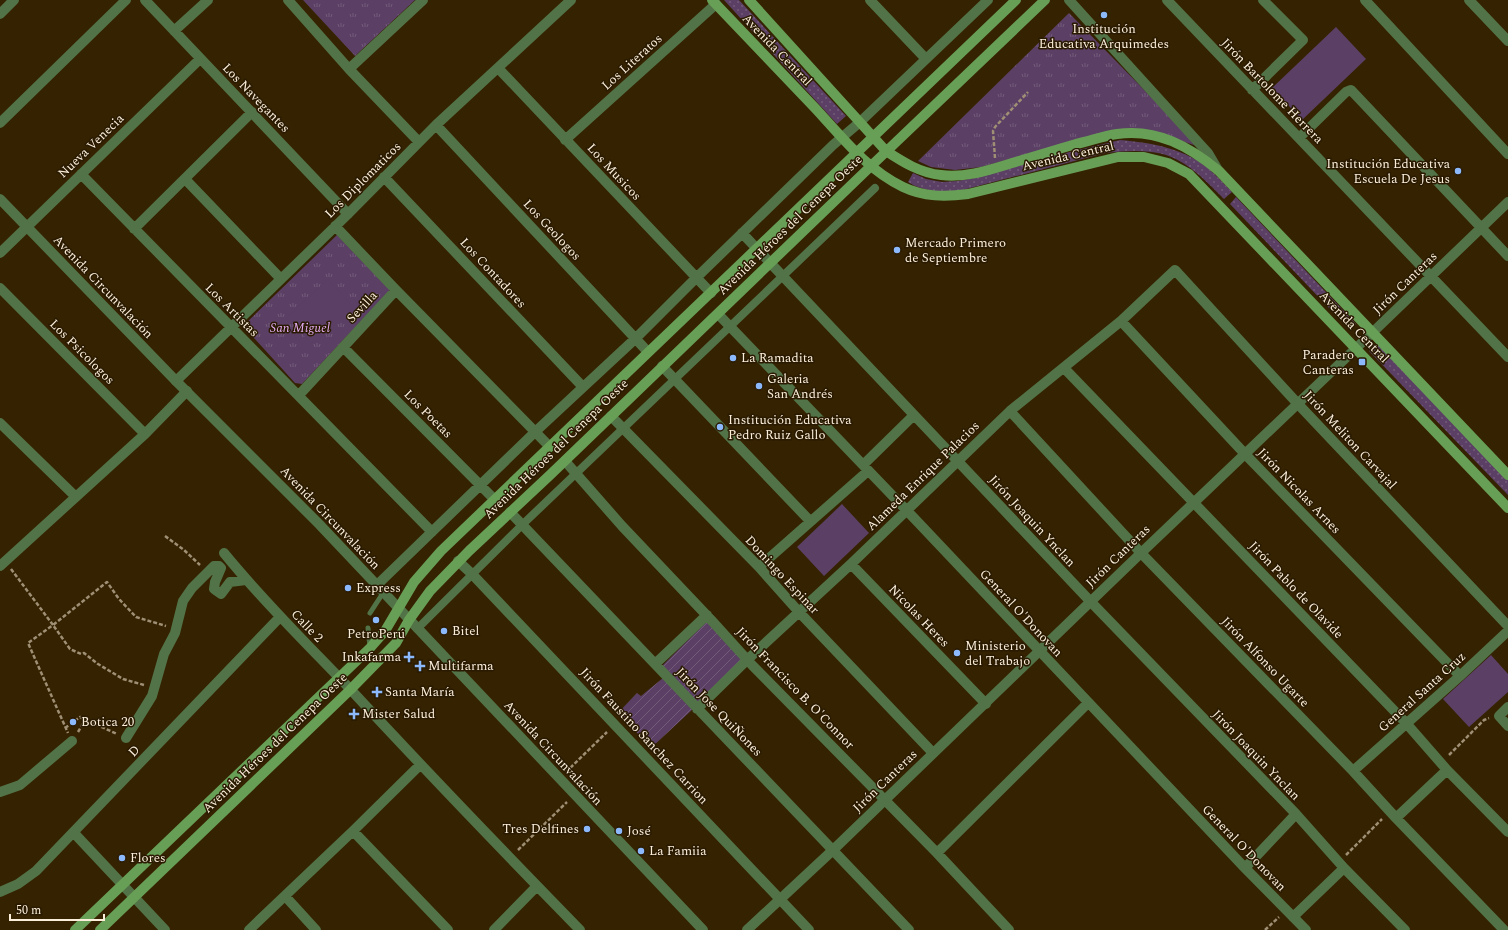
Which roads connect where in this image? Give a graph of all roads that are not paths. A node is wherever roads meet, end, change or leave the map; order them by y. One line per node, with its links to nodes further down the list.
1 (14, 0): 19 (street)
2 (126, 0): 29 (street)
3 (145, 0): 20 (street, Los Navegantes)
4 (208, 0): 20 (street)
5 (288, 0): 25 (street)
6 (423, 0): 25 (street)
7 (571, 0): 24 (street, Los Diplomaticos)
8 (749, 0): 28 (main road, Avenida Central)
9 (870, 0): 23 (street)
10 (1016, 0): 32 (main road, Avenida Héroes del Cenepa Oeste)
11 (1045, 0): 36 (main road, Avenida Héroes del Cenepa Oeste)
12 (1167, 0): 26 (street, Jirón Bartolome Herrera)
13 (1263, 0): 26 (street)
14 (1365, 0): 38 (street)
15 (1469, 0): 21 (street)
16 (1072, 1): 40 (street)
17 (714, 2): 31 (main road, Avenida Central); 34 (street, Los Literatos)
18 (981, 2): 23 (street)
19 (0, 14)
20 (174, 31): 22 (street, Los Navegantes)
21 (1508, 41)
22 (200, 58): 27 (street, Los Navegantes); 41 (street, Nueva Venecia)
23 (926, 59): 28 (street)
24 (498, 68): 30 (street, Los Diplomaticos); 34 (street, Los Musicos)
25 (349, 69): 35 (street)
26 (1252, 90): 33 (street, Jirón Bartolome Herrera)
27 (252, 112): 43 (street); 47 (street, Los Navegantes)
28 (860, 122): 31 (street); 32 (main road, Avenida Central)
29 (0, 123)
30 (436, 125): 35 (street, Los Diplomaticos); 70 (street, Los Geologos)
31 (842, 137): 37 (main road, Avenida Central); 52 (street)
32 (873, 137): 36 (main road, Avenida Central); 37 (main road, Avenida Héroes del Cenepa Oeste)
33 (1299, 138): 50 (street); 59 (street, Jirón Bartolome Herrera)
34 (565, 140): 60 (street, Los Musicos)
35 (419, 142): 42 (street, Los Diplomaticos)
36 (886, 151): 39 (main road, Avenida Héroes del Cenepa Oeste); 40 (main road, Avenida Central)
37 (857, 152): 39 (main road, Avenida Central); 53 (main road, Avenida Héroes del Cenepa Oeste)
38 (1508, 154)
39 (871, 166): 56 (main road, Avenida Héroes del Cenepa Oeste); 72 (main road, Avenida Central)
40 (1219, 171): 69 (main road, Avenida Central)
41 (81, 174): 49 (street, Nueva Venecia); 51 (street, Los Artistas)
42 (384, 177): 47 (street, Los Diplomaticos); 79 (street, Los Contadores)
43 (185, 178): 51 (street); 61 (street)
44 (876, 188): 58 (street)
45 (0, 199): 49 (street, Avenida Circunvalación)
46 (1508, 202): 50 (street, Jirón Canteras)
47 (348, 214): 48 (street, Los Diplomaticos)
48 (335, 226): 61 (street, Los Diplomaticos); 63 (street)
49 (26, 227): 54 (street, Nueva Venecia); 78 (street, Avenida Circunvalación)
50 (1481, 227): 55 (street); 59 (street, Jirón Canteras)
51 (134, 229): 68 (street, Los Artistas)
52 (742, 233): 53 (street, Jirón Joaquin Ynclan); 60 (street)
53 (757, 249): 56 (street, Jirón Joaquin Ynclan); 64 (main road, Avenida Héroes del Cenepa Oeste)
54 (0, 253)
55 (1508, 256)
56 (770, 263): 58 (street, Jirón Joaquin Ynclan); 65 (main road, Avenida Héroes del Cenepa Oeste)
57 (1175, 270): 66 (street, Alameda Enrique Palacios); 82 (street, Jirón Meliton Carvajal)
58 (783, 277): 67 (street); 84 (street, Jirón Joaquin Ynclan)
59 (1430, 277): 69 (street, Jirón Canteras); 74 (street, Jirón Bartolome Herrera)
60 (696, 278): 64 (street, Los Musicos); 70 (street)
61 (281, 279): 68 (street, Los Diplomaticos)
62 (0, 288): 89 (street, Los Psicologos)
63 (396, 290): 71 (street, Sevilla); 88 (street)
64 (711, 293): 73 (main road, Avenida Héroes del Cenepa Oeste)
65 (718, 314): 67 (street, General O'Donovan); 75 (main road, Avenida Héroes del Cenepa Oeste)
66 (1122, 320): 76 (street, Alameda Enrique Palacios); 91 (street, Jirón Nicolas Arnes)
67 (730, 326): 77 (street); 94 (street, General O'Donovan)
68 (230, 328): 78 (street, Los Diplomaticos); 81 (street, Los Artistas)
69 (1373, 332): 72 (street, Jirón Canteras); 96 (main road, Avenida Central)
70 (636, 338): 73 (street, Los Geologos); 79 (street)
71 (343, 347): 81 (street, Sevilla); 97 (street, Los Poetas)
72 (1356, 349): 82 (street, Jirón Canteras); 101 (main road, Avenida Central)
73 (648, 352): 90 (main road, Avenida Héroes del Cenepa Oeste)
74 (1508, 357)
75 (662, 366): 77 (street); 85 (main road, Avenida Héroes del Cenepa Oeste)
76 (1064, 368): 83 (street, Alameda Enrique Palacios); 100 (street, Jirón Pablo de Olavide)
77 (675, 380): 87 (street); 104 (street)
78 (176, 381): 80 (street, Avenida Circunvalación)
79 (583, 387): 88 (street)
80 (187, 391): 89 (street); 115 (street, Avenida Circunvalación)
81 (299, 395): 106 (street, Los Artistas)
82 (1298, 404): 91 (street, Jirón Canteras); 123 (street, Jirón Meliton Carvajal)
83 (1010, 411): 92 (street, Alameda Enrique Palacios); 108 (street, Jirón Alfonso Ugarte)
84 (914, 415): 92 (street, Jirón Joaquin Ynclan); 94 (street)
85 (611, 416): 87 (street, Domingo Espinar); 93 (main road, Avenida Héroes del Cenepa Oeste)
86 (0, 423): 98 (street)
87 (624, 429): 95 (street); 112 (street, Domingo Espinar)
88 (535, 432): 90 (street); 97 (street)
89 (145, 434): 98 (street)
90 (550, 447): 99 (main road, Avenida Héroes del Cenepa Oeste)
91 (1245, 454): 100 (street, Jirón Canteras); 131 (street, Jirón Nicolas Arnes)
92 (957, 460): 102 (street, Alameda Enrique Palacios); 116 (street, Jirón Joaquin Ynclan)
93 (565, 461): 95 (street, Jirón Francisco B. O'Connor); 103 (main road, Avenida Héroes del Cenepa Oeste)
94 (866, 468): 102 (street, General O'Donovan); 104 (street)
95 (576, 474): 105 (street); 120 (street, Jirón Francisco B. O'Connor)
96 (1508, 475)
97 (481, 485): 99 (street, Los Poetas); 106 (street)
98 (76, 497): 109 (street)
99 (495, 500): 117 (main road, Avenida Héroes del Cenepa Oeste)
100 (1193, 503): 108 (street, Jirón Canteras); 138 (street, Jirón Pablo de Olavide)
101 (1508, 508)
102 (906, 510): 111 (street, Alameda Enrique Palacios); 128 (street, General O'Donovan)
103 (510, 512): 105 (street, Jirón Jose QuiÑones); 110 (main road, Avenida Héroes del Cenepa Oeste)
104 (810, 521): 112 (street)
105 (522, 525): 113 (street); 130 (street, Jirón Jose QuiÑones)
106 (432, 532): 115 (street)
107 (224, 553): 114 (street, Calle 2)
108 (1140, 553): 116 (street, Jirón Canteras); 145 (street, Jirón Alfonso Ugarte)
109 (2, 561)
110 (458, 561): 113 (street, Jirón Faustino Sanchez Carrion); 122 (main road, Avenida Héroes del Cenepa Oeste)
111 (851, 564): 118 (street, Alameda Enrique Palacios); 135 (street, Nicolas Heres)
112 (759, 567): 118 (street, Domingo Espinar)
113 (472, 574): 125 (street); 162 (street, Jirón Faustino Sanchez Carrion)
114 (246, 580): 121 (street, Calle 2); 140 (street)
115 (380, 589): 117 (street, Avenida Circunvalación); 119 (lane)
116 (1090, 601): 128 (street, Jirón Canteras); 148 (street, Jirón Joaquin Ynclan)
117 (398, 609): 122 (street, Avenida Circunvalación); 127 (main road, Avenida Héroes del Cenepa Oeste)
118 (799, 612): 129 (street, Alameda Enrique Palacios); 142 (street, Domingo Espinar)
119 (370, 613)
120 (707, 615): 129 (street, Jirón Francisco B. O'Connor); 130 (street)
121 (280, 617): 132 (street, Calle 2); 152 (street, D)
122 (409, 620): 125 (street, Avenida Circunvalación); 133 (main road, Avenida Héroes del Cenepa Oeste)
123 (1508, 626)
124 (368, 628): 127 (lane)
125 (417, 628): 172 (street, Avenida Circunvalación)
126 (1508, 631): 131 (street, General Santa Cruz)
127 (370, 648): 132 (main road, Avenida Héroes del Cenepa Oeste)
128 (1039, 651): 134 (street, General O'Donovan); 135 (street, Jirón Canteras)
129 (748, 660): 137 (street, Alameda Enrique Palacios); 147 (street, Jirón Francisco B. O'Connor)
130 (655, 664): 137 (street, Jirón Jose QuiÑones)
131 (1460, 676): 138 (street, General Santa Cruz)
132 (338, 678): 133 (street, Calle 2); 157 (main road, Avenida Héroes del Cenepa Oeste)
133 (350, 690): 143 (street, Calle 2); 161 (main road, Avenida Héroes del Cenepa Oeste)
134 (1088, 703): 154 (street); 156 (street, General O'Donovan)
135 (986, 704): 142 (street, Jirón Canteras)
136 (1508, 707): 139 (street)
137 (697, 709): 153 (street, Jirón Jose QuiÑones)
138 (1406, 723): 144 (street, Jirón Pablo de Olavide); 145 (street, General Santa Cruz)
139 (1508, 726)
140 (126, 738)
141 (72, 741): 146 (street)
142 (933, 753): 147 (street, Jirón Canteras)
143 (420, 765): 150 (street); 158 (street, Calle 2)
144 (1444, 766): 149 (street); 151 (street, Jirón Pablo de Olavide)
145 (1353, 771): 149 (street, Jirón Alfonso Ugarte)
146 (0, 792)
147 (885, 800): 153 (street, Jirón Canteras); 154 (street, Jirón Francisco B. O'Connor)
148 (1296, 814): 155 (street, Jirón Joaquin Ynclan); 156 (street)
149 (1393, 815): 179 (street, Jirón Alfonso Ugarte)
150 (353, 832): 160 (street); 169 (street)
151 (1508, 832)
152 (74, 833): 157 (street); 159 (street, D)
153 (833, 850): 162 (street, Jirón Canteras); 175 (street, Jirón Jose QuiÑones)
154 (938, 853): 176 (street, Jirón Francisco B. O'Connor)
155 (1341, 865): 163 (street); 178 (street, Jirón Joaquin Ynclan)
156 (1244, 868): 163 (street, General O'Donovan)
157 (122, 885): 161 (street); 164 (main road, Avenida Héroes del Cenepa Oeste)
158 (537, 886): 170 (street); 171 (street, Calle 2)
159 (0, 892)
160 (285, 896): 167 (street); 168 (street)
161 (134, 897): 165 (main road, Avenida Héroes del Cenepa Oeste); 166 (street)
162 (780, 900): 173 (street, Jirón Canteras); 174 (street, Jirón Faustino Sanchez Carrion)
163 (1290, 913): 177 (street, General O'Donovan)
164 (75, 930)
165 (100, 930)
166 (165, 930)
167 (249, 930)
168 (316, 930)
169 (448, 930)
170 (494, 930)
171 (580, 930)
172 (703, 930)
173 (747, 930)
174 (809, 930)
175 (909, 930)
176 (1010, 930)
177 (1306, 930)
178 (1405, 930)
179 (1504, 930)

